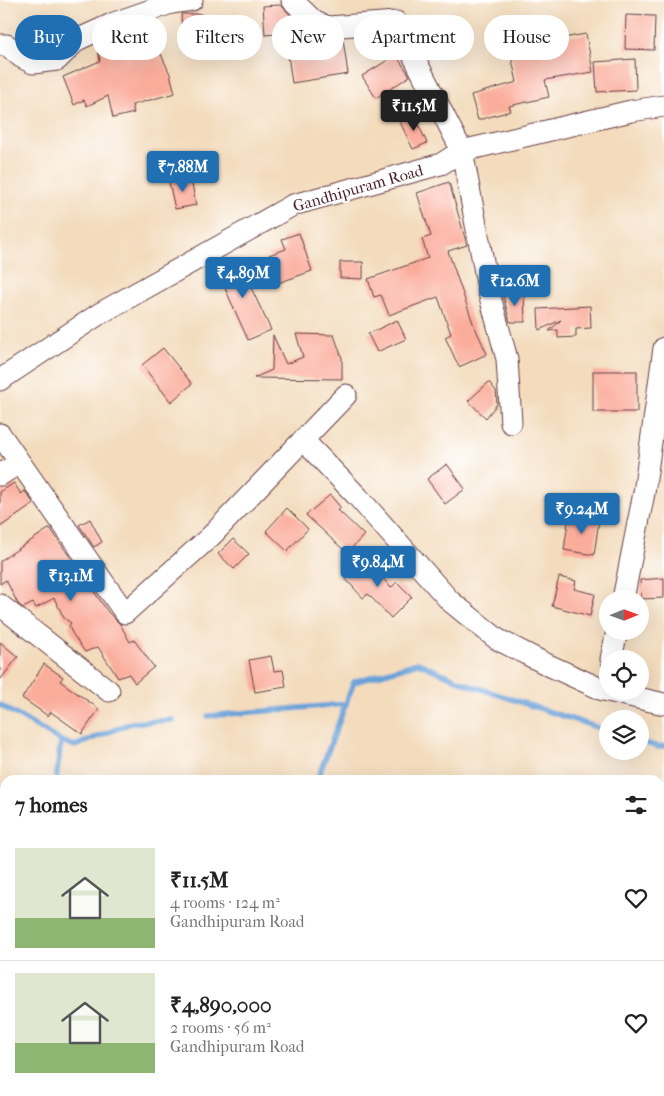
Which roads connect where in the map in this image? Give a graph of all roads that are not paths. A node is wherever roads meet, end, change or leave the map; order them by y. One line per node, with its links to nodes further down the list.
1 (292, 0): 5 (street)
2 (178, 1): 3 (street)
3 (0, 46)
4 (664, 106): 5 (street, Gandhipuram Road)
5 (462, 151): 7 (street, Gandhipuram Road); 9 (street)
6 (664, 348): 14 (street)
7 (0, 380)
8 (346, 394): 11 (street)
9 (511, 423)
10 (0, 434): 12 (street)
11 (304, 441): 12 (street); 16 (street)
12 (19, 463): 13 (street)
13 (0, 475)
14 (625, 590)
15 (0, 605): 17 (street)
16 (599, 683)
17 (109, 691)
18 (649, 699): 19 (street)
19 (664, 704)

